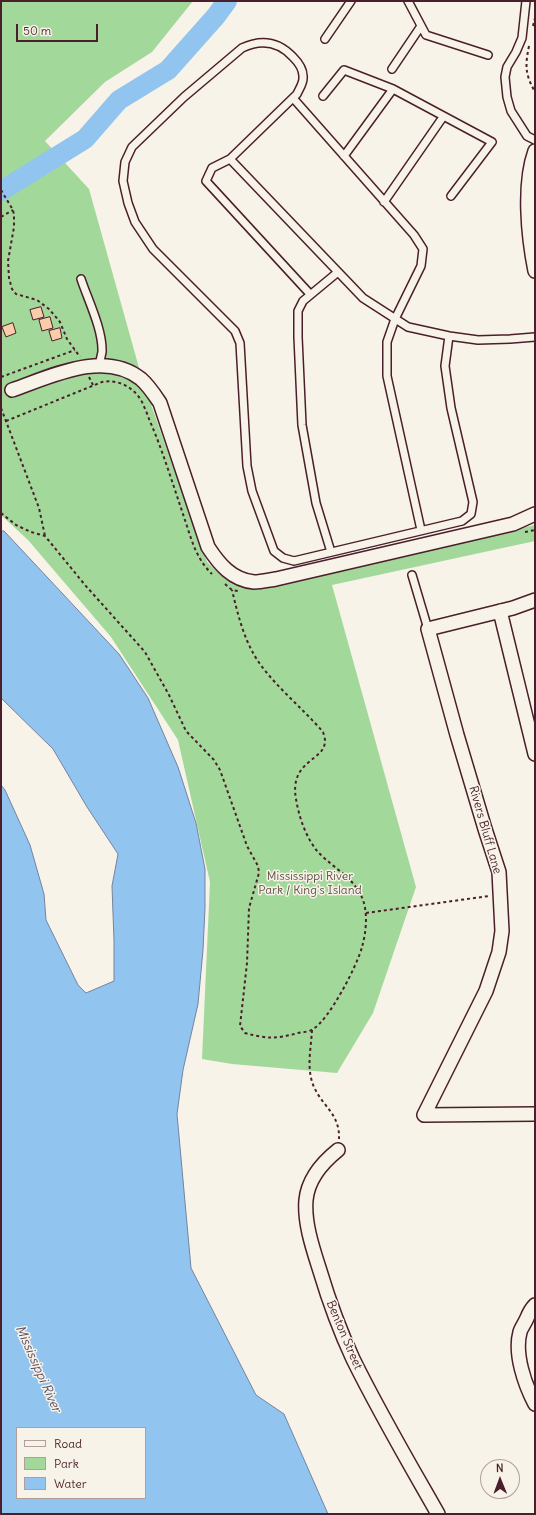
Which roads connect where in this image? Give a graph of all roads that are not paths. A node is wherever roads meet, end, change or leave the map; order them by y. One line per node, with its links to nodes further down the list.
1 (352, 1): 5 (lane)
2 (408, 1): 4 (lane)
3 (526, 1): 12 (lane)
4 (421, 26): 6 (lane); 7 (lane)
5 (325, 39)
6 (488, 55)
7 (392, 69)
8 (393, 90): 9 (lane); 11 (lane); 14 (lane)
9 (323, 96)
10 (293, 98): 14 (lane); 15 (lane); 29 (lane)
11 (443, 117): 16 (lane); 17 (lane)
12 (535, 140)
13 (535, 151): 18 (street)
14 (344, 156): 17 (lane)
15 (230, 159): 19 (lane); 21 (lane)
16 (451, 196)
17 (384, 202): 22 (lane)
18 (535, 271)
19 (338, 272): 21 (lane); 22 (lane)
20 (81, 279): 25 (lane)
21 (310, 294): 29 (lane)
22 (395, 319): 23 (lane); 28 (lane)
23 (449, 336): 24 (lane); 28 (lane)
24 (535, 337)
25 (99, 365): 26 (street); 27 (street)
26 (12, 390)
27 (535, 514)
28 (421, 530): 29 (lane)
29 (331, 552)
30 (412, 575): 33 (lane)
31 (535, 600): 32 (street)
32 (500, 611): 33 (street); 34 (street)
33 (428, 629): 35 (street, Rivers Bluff Lane)
34 (535, 754)
35 (535, 1114)
36 (338, 1150): 39 (street, Benton Street)
37 (535, 1305): 38 (street)
38 (535, 1404)
39 (438, 1514)

